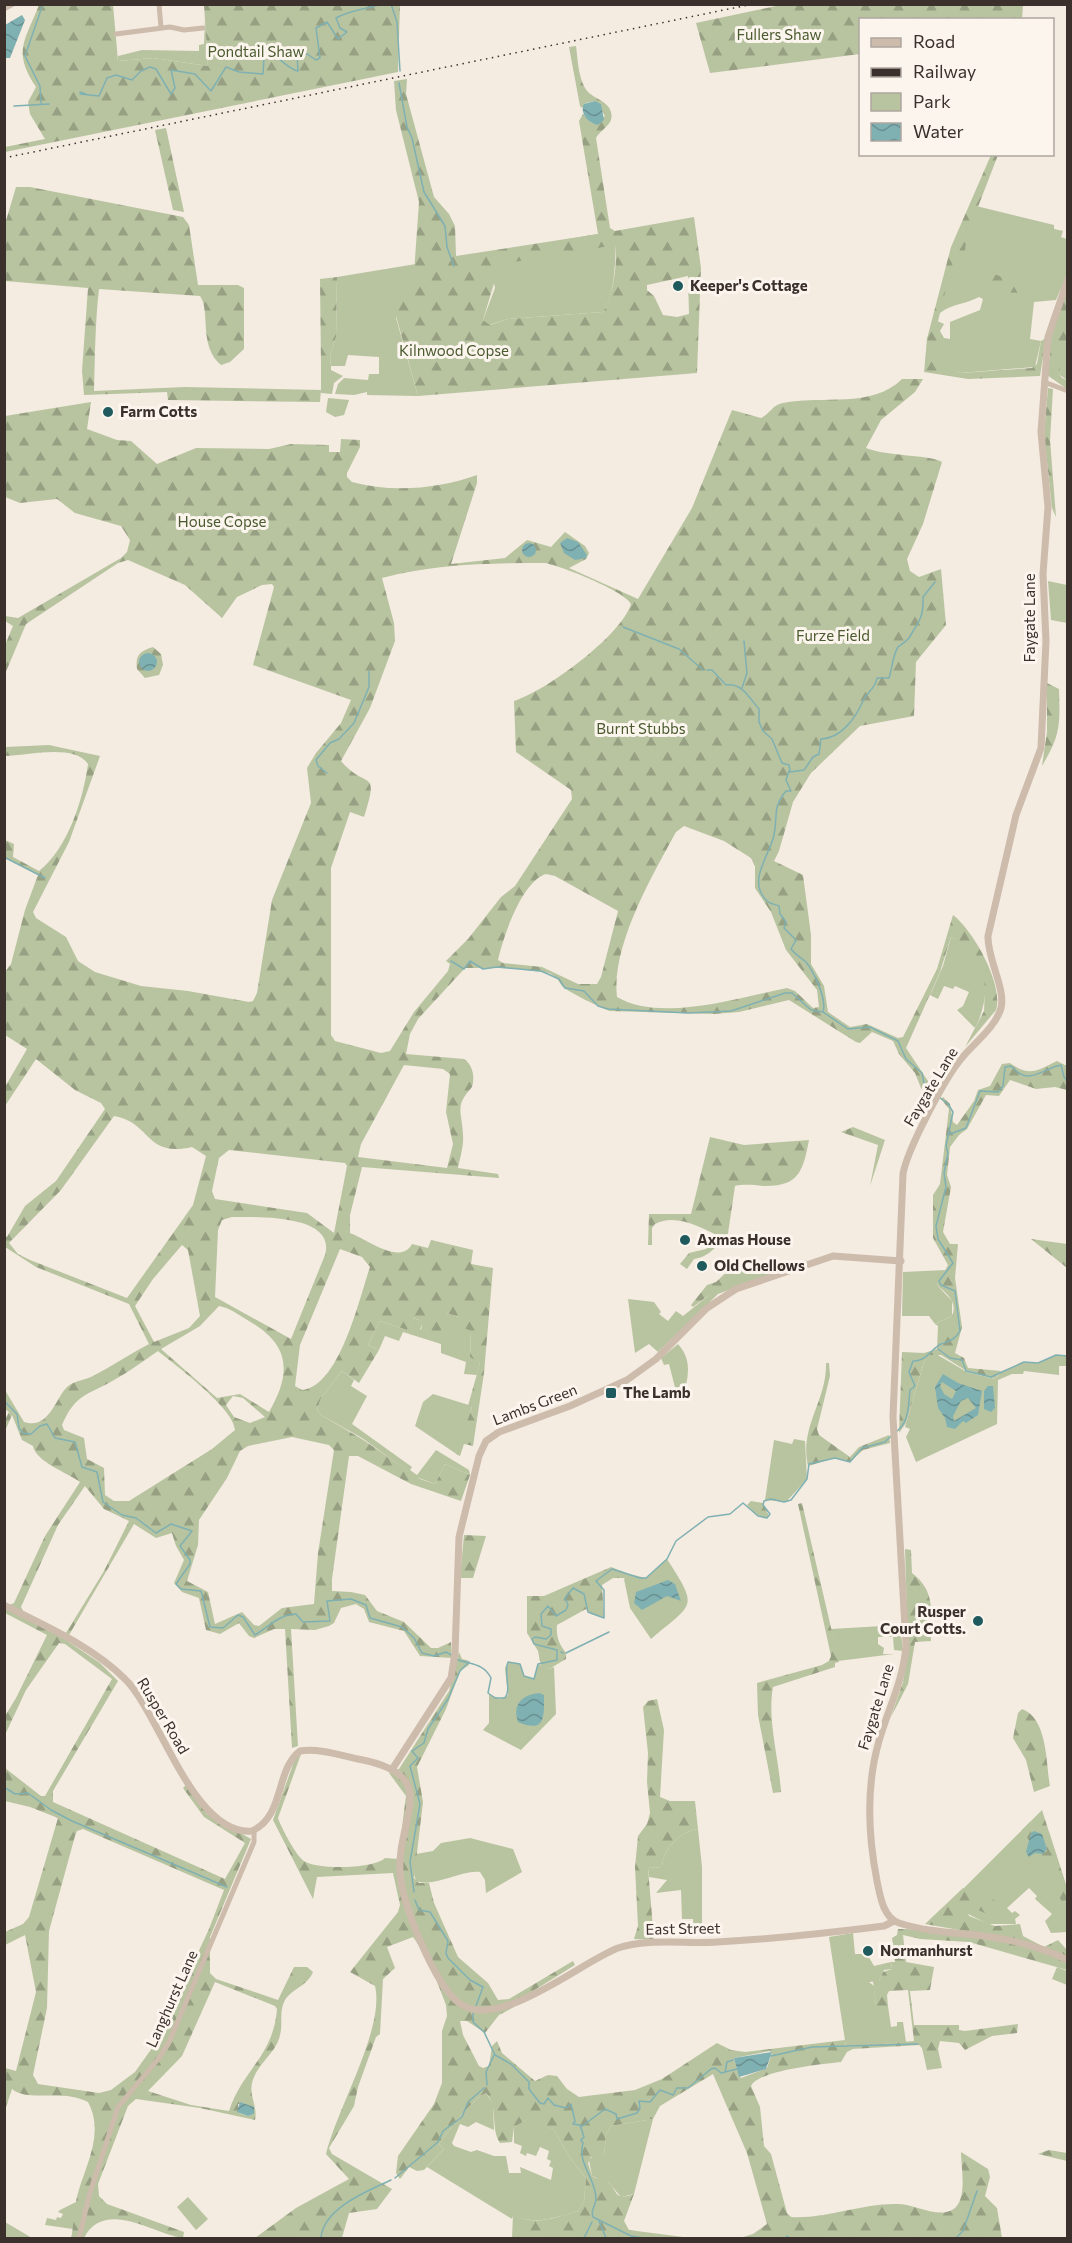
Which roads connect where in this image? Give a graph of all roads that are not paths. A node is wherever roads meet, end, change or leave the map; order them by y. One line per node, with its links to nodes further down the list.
1 (13, 4): 3 (street)
2 (159, 4): 4 (street)
3 (4, 9)
4 (160, 28): 5 (street); 6 (street)
5 (203, 28)
6 (116, 34)
7 (1068, 279): 8 (street, Faygate Lane)
8 (1044, 382): 9 (street); 10 (street, Faygate Lane)
9 (1068, 391)
10 (901, 1262): 12 (street, Lambs Green); 14 (street, Faygate Lane)
11 (4, 1605): 13 (street, Rusper Road)
12 (393, 1768): 13 (street); 14 (street, East Street)
13 (254, 1830): 16 (street, Langhurst Lane)
14 (894, 1921): 15 (street, East Street)
15 (1068, 1960)
16 (79, 2238)

